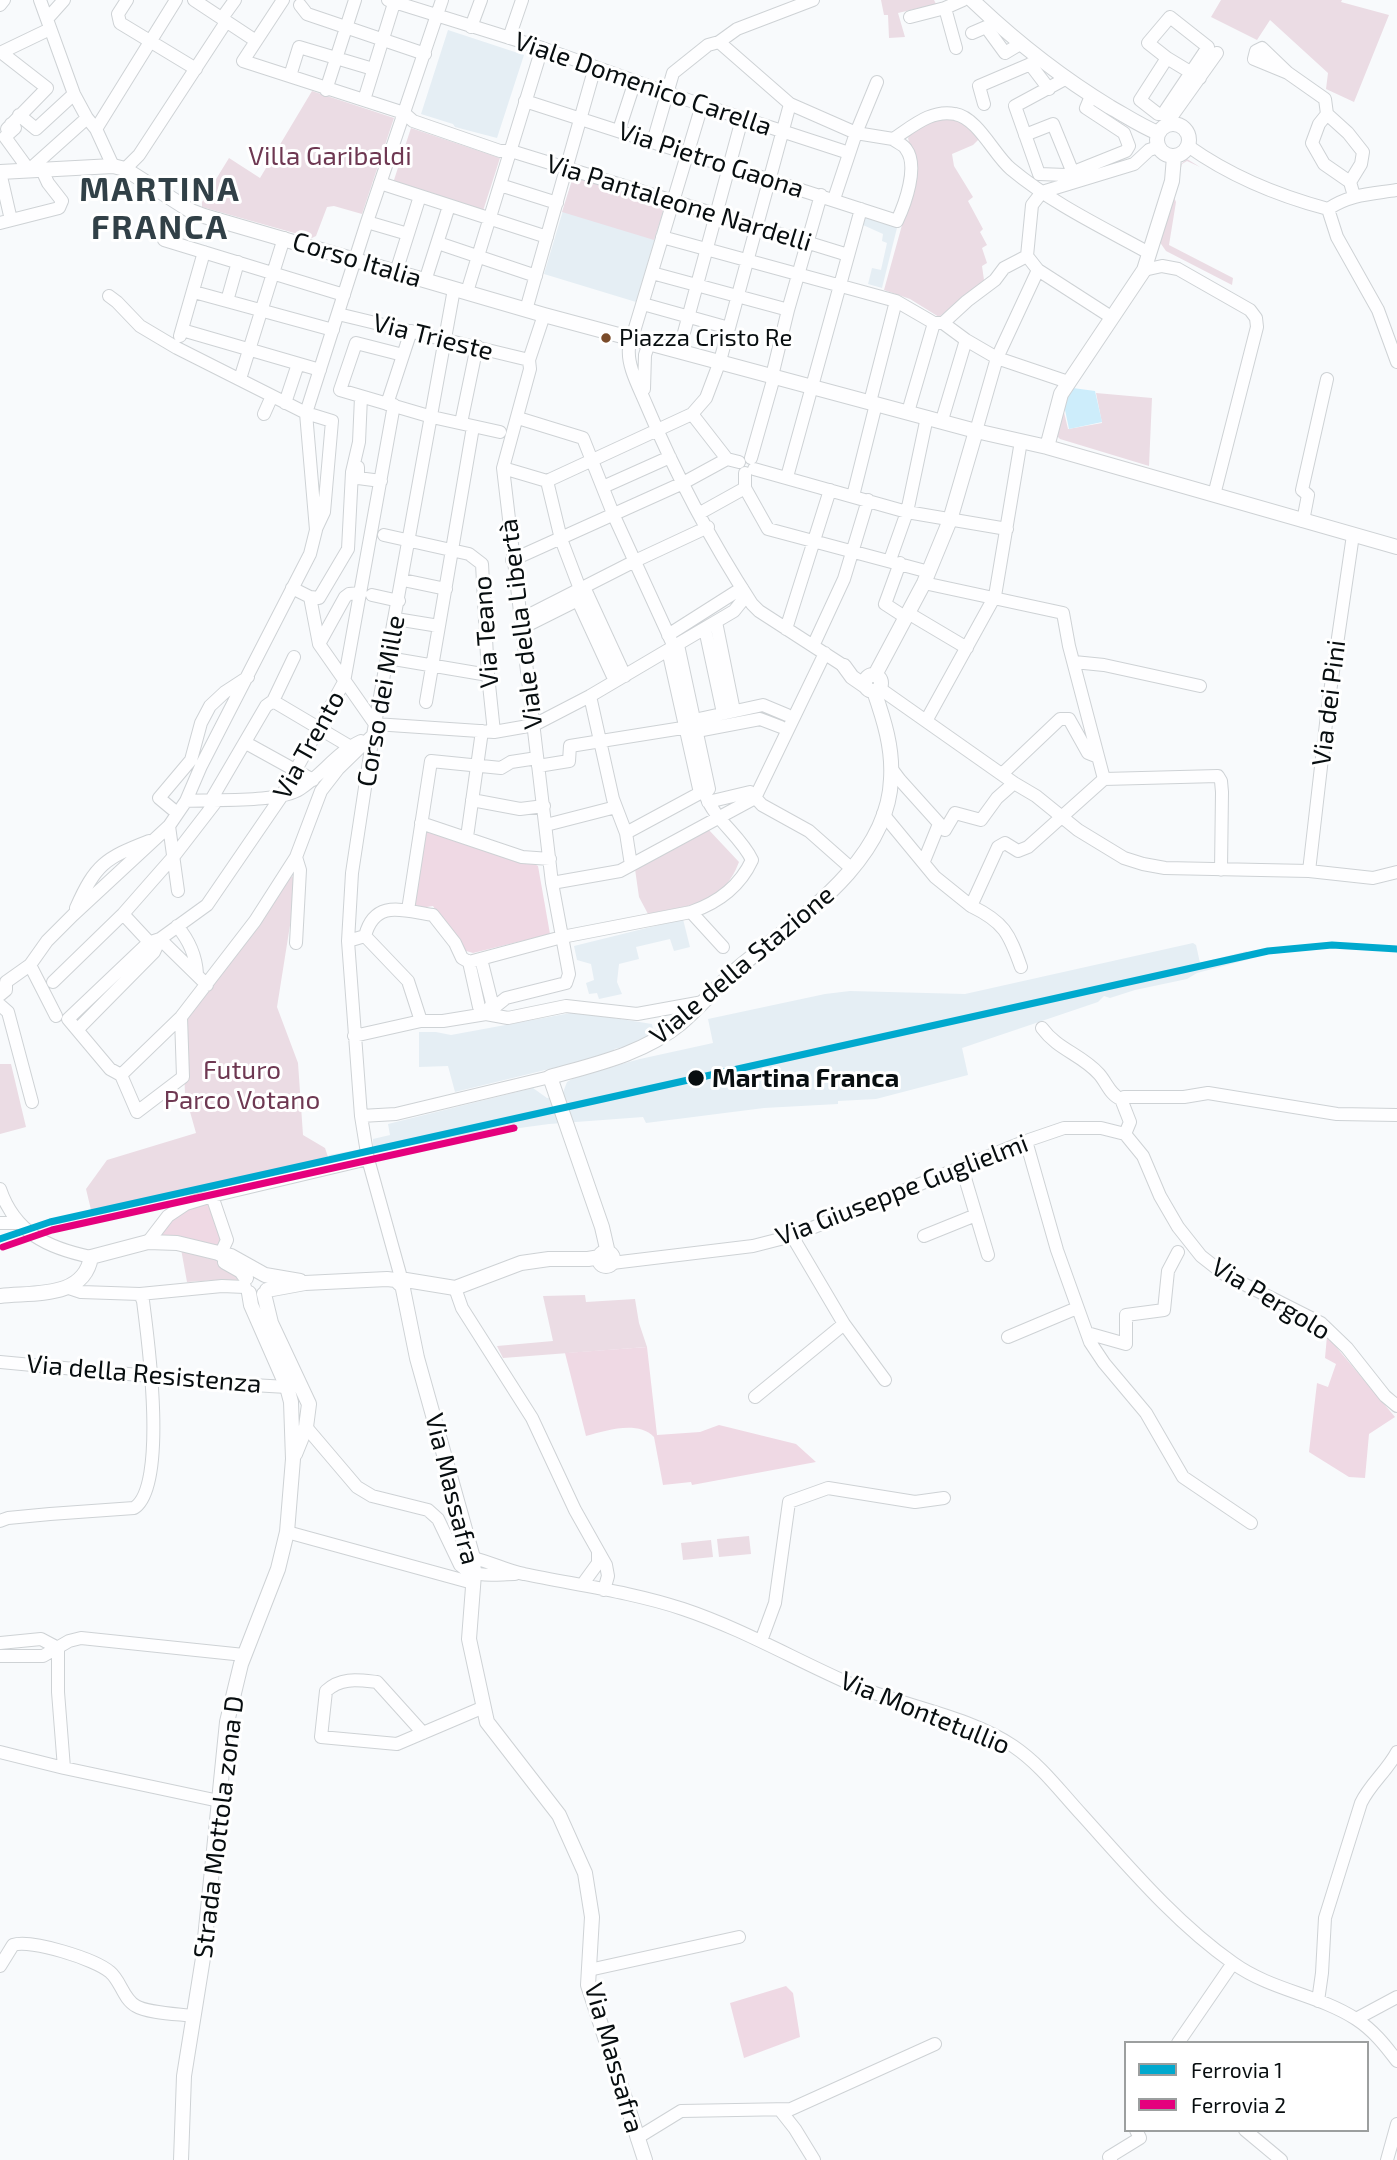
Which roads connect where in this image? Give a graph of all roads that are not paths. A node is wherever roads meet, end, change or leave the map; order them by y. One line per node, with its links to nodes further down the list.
1 (4, 0): 18 (street)
2 (40, 0): 23 (street)
3 (64, 0): 23 (street)
4 (127, 0): 30 (street)
5 (176, 0): 30 (street)
6 (194, 0): 22 (street)
7 (235, 0): 22 (street)
8 (355, 0): 25 (street)
9 (442, 0): 20 (street)
10 (481, 0): 24 (street)
11 (522, 0): 27 (street)
12 (813, 0): 31 (street)
13 (963, 0): 19 (street)
14 (972, 0): 32 (main road)
15 (281, 1): 29 (street)
16 (392, 1): 20 (street, Viale Domenico Carella); 28 (street)
17 (301, 2): 25 (street)
18 (0, 5)
19 (945, 8): 21 (street); 34 (street)
20 (436, 17): 24 (street, Viale Domenico Carella); 37 (street)
21 (910, 18)
22 (224, 20): 29 (street); 42 (street)
23 (48, 24): 35 (street); 53 (street)
24 (471, 27): 27 (street, Viale Domenico Carella)
25 (347, 28): 28 (street); 38 (street)
26 (972, 33): 32 (street)
27 (509, 38): 33 (street, Viale Domenico Carella)
28 (382, 39): 37 (street); 43 (street)
29 (256, 41): 46 (street, Via Pantaleone Nardelli)
30 (151, 42): 42 (street); 66 (street)
31 (719, 42): 52 (street); 57 (street)
32 (1020, 44): 40 (main road)
33 (542, 48): 41 (street, Viale Domenico Carella); 56 (street, Corso dei Mille)
34 (956, 48)
35 (1, 53): 65 (street)
36 (1217, 53): 45 (street)
37 (425, 54): 60 (street)
38 (338, 58): 43 (street); 46 (street); 51 (street)
39 (1167, 58): 45 (street); 45 (street); 45 (street)
40 (1035, 62): 47 (main road); 50 (street); 58 (street)
41 (596, 67): 48 (street, Viale Domenico Carella); 63 (street)
42 (196, 69): 79 (street)
43 (373, 69): 55 (street)
44 (1288, 73): 61 (street)
45 (1196, 75): 71 (street)
46 (290, 76): 51 (street, Via Pantaleone Nardelli)
47 (1066, 79): 50 (street); 54 (main road)
48 (635, 80): 52 (street, Viale Domenico Carella); 67 (street)
49 (877, 82): 69 (street)
50 (1049, 89): 70 (street)
51 (326, 90): 55 (street, Via Pantaleone Nardelli)
52 (668, 93): 59 (street, Viale Domenico Carella); 73 (street)
53 (74, 94): 62 (street); 65 (street)
54 (1091, 96): 71 (main road); 84 (street)
55 (364, 100): 60 (street, Via Pantaleone Nardelli)
56 (525, 101): 63 (street, Via Pietro Gaona); 75 (street, Corso dei Mille)
57 (790, 104): 68 (street); 69 (street)
58 (984, 104)
59 (702, 105): 64 (street, Viale Domenico Carella); 76 (street)
60 (404, 113): 75 (street, Via Pantaleone Nardelli); 87 (street)
61 (1327, 114): 86 (street); 86 (street)
62 (86, 118): 66 (street); 82 (street)
63 (580, 118): 67 (street, Via Pietro Gaona); 81 (street)
64 (742, 119): 68 (street, Viale Domenico Carella); 80 (street)
65 (6, 128): 82 (street)
66 (96, 130): 79 (street)
67 (619, 130): 73 (street, Via Pietro Gaona)
68 (783, 131): 77 (street, Viale Domenico Carella); 85 (street)
69 (856, 133): 72 (street); 77 (street)
70 (1025, 135): 84 (street); 84 (street)
71 (1160, 135): 74 (main road); 78 (main road); 90 (street)
72 (893, 139): 90 (street); 98 (street, Via Pietro Gaona)
73 (653, 142): 76 (street, Via Pietro Gaona)
74 (1188, 146): 78 (main road); 99 (street)
75 (511, 151): 81 (street, Via Pantaleone Nardelli); 88 (street, Corso dei Mille)
76 (687, 153): 80 (street, Via Pietro Gaona); 95 (street)
77 (849, 153): 94 (street)
78 (1174, 157): 114 (main road)
79 (119, 167): 82 (main road); 108 (main road, Corso Italia)
80 (729, 167): 85 (street, Via Pietro Gaona); 100 (street)
81 (566, 169): 95 (street, Via Pantaleone Nardelli); 96 (street)
82 (35, 170): 83 (main road); 102 (street)
83 (0, 172): 102 (street)
84 (1073, 173)
85 (769, 179): 91 (street, Via Pietro Gaona); 104 (street)
86 (1350, 182): 93 (street)
87 (380, 183): 92 (street); 103 (street)
88 (500, 185): 96 (street); 101 (street, Corso dei Mille)
89 (1397, 190): 93 (street)
90 (1042, 192): 114 (street); 116 (street)
91 (821, 195): 94 (street, Via Pietro Gaona); 110 (street)
92 (420, 196): 97 (street); 105 (street)
93 (1354, 196): 99 (street)
94 (834, 199): 98 (street, Via Pietro Gaona)
95 (674, 201): 100 (street, Via Pantaleone Nardelli); 107 (street)
96 (557, 203): 106 (street)
97 (449, 206): 101 (street); 111 (street)
98 (862, 209): 115 (street)
99 (1328, 209): 163 (street)
100 (716, 214): 104 (street, Via Pantaleone Nardelli); 112 (street)
101 (489, 219): 106 (street); 117 (street, Corso dei Mille)
102 (6, 221)
103 (367, 222): 105 (street); 118 (street)
104 (757, 226): 110 (street, Via Pantaleone Nardelli); 119 (street)
105 (408, 234): 123 (street)
106 (547, 237): 127 (street)
107 (662, 237): 112 (street); 124 (street)
108 (284, 238): 118 (main road, Corso Italia); 125 (street)
109 (164, 240): 113 (street)
110 (807, 242): 115 (street, Via Pantaleone Nardelli); 126 (street)
111 (438, 243): 117 (street); 128 (street)
112 (706, 249): 119 (street); 129 (street)
113 (204, 252): 120 (street); 132 (street)
114 (1149, 253): 122 (main road)
115 (848, 255): 130 (street)
116 (1027, 256): 121 (street); 146 (street)
117 (477, 257): 127 (street); 131 (street, Corso dei Mille)
118 (356, 259): 123 (main road, Corso Italia); 133 (street)
119 (746, 261): 126 (street); 134 (street)
120 (238, 262): 125 (street); 136 (street)
121 (1038, 270): 145 (street); 160 (street)
122 (1144, 270): 145 (main road); 203 (street)
123 (397, 272): 128 (main road, Corso Italia)
124 (652, 272): 129 (street); 138 (street)
125 (273, 273): 133 (street); 141 (street)
126 (798, 275): 130 (street); 166 (street)
127 (536, 276): 140 (street)
128 (425, 281): 131 (main road, Corso Italia)
129 (697, 284): 134 (street); 144 (street)
130 (840, 287): 137 (street); 170 (street)
131 (461, 290): 140 (main road, Corso Italia); 152 (street, Corso dei Mille)
132 (194, 292): 136 (street); 148 (street)
133 (344, 295): 142 (street)
134 (738, 295): 139 (street); 147 (street)
135 (109, 296): 156 (street)
136 (227, 301): 141 (street)
137 (896, 301): 146 (street); 175 (street)
138 (643, 304): 144 (street); 151 (street)
139 (785, 309)
140 (526, 310): 143 (main road, Corso Italia)
141 (262, 311): 149 (street); 157 (street)
142 (338, 314): 149 (street); 150 (street, Via Trieste)
143 (544, 315): 151 (main road, Corso Italia); 161 (street, Viale della Libertà)
144 (688, 317): 147 (street); 158 (street)
145 (1111, 317): 169 (main road)
146 (939, 323): 153 (street); 177 (street)
147 (729, 328): 162 (street)
148 (182, 330): 156 (street); 157 (street)
149 (332, 330): 165 (street)
150 (411, 331): 152 (street, Via Trieste); 159 (street, Via Trento)
151 (633, 339): 154 (main road, Corso Italia); 174 (street)
152 (446, 340): 155 (street, Via Trieste); 181 (street, Corso dei Mille)
153 (966, 340): 160 (street); 184 (street)
154 (649, 343): 158 (main road, Corso Italia); 174 (street)
155 (477, 346): 161 (street, Via Trieste); 185 (street)
156 (177, 348): 167 (street)
157 (251, 349): 164 (street); 167 (street)
158 (679, 351): 162 (main road, Corso Italia)
159 (403, 355): 172 (street); 176 (street, Via Trento)
160 (997, 358): 169 (street); 186 (street)
161 (529, 360): 183 (street, Viale della Libertà)
162 (720, 361): 166 (main road, Corso Italia); 180 (street)
163 (1397, 362)
164 (298, 364): 165 (street); 173 (street)
165 (320, 370): 178 (street)
166 (773, 376): 170 (main road, Corso Italia); 194 (street)
167 (240, 379): 171 (street)
168 (1327, 379): 210 (street)
169 (1068, 382): 191 (main road)
170 (814, 387): 175 (main road, Corso Italia); 196 (street)
171 (272, 396): 173 (street); 179 (street)
172 (361, 397): 176 (street); 190 (street)
173 (285, 403): 178 (street)
174 (646, 403): 188 (street)
175 (873, 403): 177 (main road, Corso Italia); 204 (street)
176 (391, 405): 181 (street); 197 (street, Via Trento)
177 (908, 412): 182 (main road, Corso Italia)
178 (306, 413): 214 (street); 214 (street)
179 (264, 414)
180 (692, 414): 188 (street); 194 (street)
181 (432, 417): 185 (street); 217 (street, Corso dei Mille)
182 (927, 417): 184 (main road, Corso Italia); 206 (street)
183 (518, 418): 193 (street); 195 (street, Viale della Libertà)
184 (942, 420): 186 (main road, Corso Italia)
185 (467, 425): 187 (street); 221 (street)
186 (976, 431): 189 (main road, Corso Italia); 209 (main road)
187 (499, 432)
188 (657, 432): 192 (street); 193 (street)
189 (1021, 441): 191 (main road, Corso Italia); 213 (street)
190 (359, 442): 197 (street); 212 (street)
191 (1047, 447): 203 (main road, Corso Italia)
192 (670, 457): 199 (street); 200 (street)
193 (591, 461): 198 (street); 200 (street)
194 (743, 464): 196 (street); 199 (street); 201 (street)
195 (503, 468): 198 (street); 223 (street, Viale della Libertà)
196 (787, 477): 202 (street)
197 (381, 481): 215 (street, Via Trento)
198 (547, 481): 218 (street)
199 (683, 483): 207 (street); 208 (street)
200 (603, 488): 208 (street)
201 (745, 488): 207 (street); 219 (street)
202 (830, 490): 204 (street); 219 (street)
203 (1214, 495): 210 (main road, Corso Italia)
204 (853, 496): 205 (street)
205 (868, 500): 206 (street); 222 (street)
206 (907, 512): 209 (street); 225 (street)
207 (700, 513): 211 (street)
208 (614, 516): 218 (street); 224 (street)
209 (950, 520): 213 (street); 226 (main road)
210 (1303, 521): 216 (main road, Corso Italia)
211 (708, 527): 224 (street); 231 (street)
212 (350, 528): 215 (street); 234 (street)
213 (1007, 529): 233 (street)
214 (316, 530): 228 (street)
215 (378, 533): 217 (street); 232 (street, Via Trento)
216 (1353, 535): 220 (main road, Corso Italia); 308 (street, Via dei Pini)
217 (411, 540): 221 (street); 227 (street, Corso dei Mille)
218 (561, 540): 223 (street); 230 (street)
219 (815, 540): 222 (street); 243 (street)
220 (1397, 547)
221 (453, 549): 229 (street); 254 (street, Via Teano)
222 (854, 551): 225 (street); 247 (street)
223 (512, 560): 240 (street, Viale della Libertà)
224 (635, 561): 230 (street); 245 (street)
225 (895, 562): 226 (street); 238 (street)
226 (926, 577): 233 (street); 238 (main road)
227 (403, 580): 229 (street); 235 (street, Corso dei Mille)
228 (292, 588): 234 (street); 253 (street)
229 (446, 589): 242 (street)
230 (579, 592): 240 (street); 255 (street)
231 (744, 592): 236 (street); 237 (street); 245 (street)
232 (366, 594): 235 (street); 244 (street); 256 (street, Via Trento)
233 (995, 596): 246 (street); 250 (street)
234 (314, 598): 244 (street)
235 (399, 601): 239 (street, Corso dei Mille)
236 (734, 611): 237 (street); 241 (street)
237 (759, 611): 243 (street)
238 (907, 615): 246 (street); 257 (main road)
239 (396, 619): 242 (street); 249 (street, Corso dei Mille)
240 (521, 623): 265 (street, Viale della Libertà)
241 (710, 625): 245 (street); 262 (street)
242 (439, 626): 251 (street)
243 (786, 629): 247 (street)
244 (319, 644): 256 (street)
245 (672, 644): 255 (street); 266 (street)
246 (967, 648): 264 (street)
247 (819, 649): 252 (street); 263 (street); 283 (street)
248 (294, 657): 261 (street)
249 (388, 658): 251 (street); 268 (street, Corso dei Mille)
250 (1074, 662): 258 (street); 273 (street)
251 (432, 665): 254 (street); 260 (street)
252 (844, 666): 257 (main road)
253 (250, 675): 275 (street); 275 (street)
254 (488, 675): 269 (street, Via Teano)
255 (620, 679): 259 (street)
256 (344, 682): 267 (street, Via Trento); 268 (street)
257 (873, 683): 264 (street); 277 (main road, Viale della Stazione)
258 (1200, 686)
259 (590, 696): 265 (street); 270 (street)
260 (426, 702)
261 (269, 704): 267 (street); 271 (street)
262 (728, 712): 263 (street); 266 (street)
263 (784, 721): 266 (street); 283 (street)
264 (926, 721): 279 (street)
265 (534, 725): 269 (street); 274 (street, Viale della Libertà)
266 (693, 726): 270 (street); 284 (street)
267 (318, 728): 272 (street); 278 (street, Via Trento)
268 (374, 729): 269 (street); 272 (street); 302 (street); 320 (street, Corso dei Mille)
269 (488, 732): 276 (street, Via Teano)
270 (600, 740): 274 (street); 289 (street)
271 (246, 743): 278 (street); 286 (street)
272 (349, 746): 281 (street)
273 (1098, 757): 279 (street); 280 (street)
274 (537, 762): 276 (street); 292 (street, Viale della Libertà)
275 (196, 763): 288 (street); 290 (street)
276 (478, 764): 287 (street, Via Teano); 295 (street)
277 (891, 768): 291 (main road, Viale della Stazione); 297 (street)
278 (295, 770): 281 (street); 285 (street, Via Trento)
279 (1003, 774): 282 (street)
280 (1104, 779): 293 (street); 307 (street)
281 (313, 780): 285 (street)
282 (1014, 783): 293 (street); 297 (street)
283 (752, 795): 284 (street); 294 (street); 306 (street)
284 (704, 796): 294 (street); 298 (street)
285 (281, 797): 286 (street); 317 (street, Via Trento)
286 (215, 799): 288 (street); 301 (street)
287 (472, 800): 292 (street); 299 (street, Via Teano)
288 (186, 801): 290 (street)
289 (615, 803): 292 (street); 298 (street)
290 (177, 813): 296 (street)
291 (883, 814): 304 (street); 306 (main road, Viale della Stazione)
292 (545, 816): 303 (street, Viale della Libertà)
293 (1062, 816): 307 (street); 312 (street)
294 (717, 819): 305 (street); 314 (street)
295 (421, 823): 299 (street); 313 (street)
296 (169, 826): 300 (street); 301 (street)
297 (942, 827): 304 (street)
298 (626, 833): 305 (street)
299 (467, 837): 303 (street)
300 (156, 839): 316 (street); 316 (street)
301 (174, 856): 311 (street); 315 (street)
302 (296, 857): 322 (street); 330 (street)
303 (550, 859): 310 (street, Viale della Libertà)
304 (923, 860): 312 (street)
305 (631, 865): 310 (street)
306 (852, 869): 332 (main road, Viale della Stazione)
307 (1222, 870): 308 (street)
308 (1309, 870): 309 (street)
309 (1397, 872)
310 (552, 883): 319 (street, Viale della Libertà)
311 (178, 891)
312 (971, 906): 326 (street)
313 (408, 910): 318 (street); 324 (street)
314 (691, 912): 319 (street); 323 (street)
315 (123, 914): 321 (street); 329 (street)
316 (73, 915): 325 (street)
317 (177, 926): 321 (street, Via Trento); 327 (street)
318 (365, 936): 320 (street); 337 (street)
319 (562, 937): 324 (street); 334 (street, Viale della Libertà)
320 (348, 941): 340 (street, Corso dei Mille)
321 (153, 942): 327 (street); 335 (street); 339 (street)
322 (296, 943)
323 (723, 947)
324 (475, 961): 334 (street)
325 (30, 965): 328 (street); 335 (street)
326 (1021, 967)
327 (197, 974): 330 (street)
328 (3, 980): 331 (street)
329 (53, 982)
330 (207, 985): 336 (street)
331 (0, 995)
332 (703, 1002): 334 (street); 342 (main road, Viale della Stazione)
333 (0, 1005): 344 (street)
334 (486, 1014): 337 (street)
335 (62, 1017): 339 (street)
336 (181, 1017): 341 (street); 341 (street)
337 (421, 1021): 340 (street)
338 (1042, 1028): 343 (street)
339 (78, 1029): 341 (street)
340 (354, 1035): 346 (street, Corso dei Mille)
341 (121, 1076)
342 (550, 1077): 346 (street, Viale della Stazione); 363 (main road)
343 (1121, 1099): 345 (street); 347 (street)
344 (32, 1102)
345 (1397, 1115)
346 (361, 1116): 349 (street, Via Massafra)
347 (1125, 1134): 348 (street, Via Giuseppe Guglielmi); 379 (street, Via Pergolo)
348 (1026, 1141): 350 (street, Via Giuseppe Guglielmi); 370 (street)
349 (368, 1159): 352 (street); 364 (street, Via Massafra)
350 (962, 1168): 353 (street); 356 (street, Via Giuseppe Guglielmi)
351 (0, 1189): 355 (street)
352 (212, 1196): 358 (street); 360 (street)
353 (976, 1215): 357 (street); 361 (street)
354 (0, 1223): 355 (street)
355 (18, 1223): 362 (street)
356 (792, 1236): 363 (street, Via Giuseppe Guglielmi); 371 (street)
357 (924, 1236)
358 (148, 1242): 360 (main road); 362 (main road)
359 (1178, 1252): 372 (street)
360 (220, 1255): 365 (main road)
361 (989, 1255)
362 (92, 1257): 366 (main road)
363 (605, 1258): 367 (main road)
364 (401, 1280): 365 (main road); 367 (main road); 388 (main road, Via Massafra)
365 (256, 1284): 368 (street); 377 (main road, Strada Mottola zona D); 381 (main road)
366 (69, 1288): 368 (street); 369 (main road)
367 (455, 1288): 387 (street)
368 (140, 1294): 375 (street)
369 (0, 1296)
370 (1077, 1308): 372 (street); 373 (street)
371 (844, 1324): 376 (street); 378 (street)
372 (1087, 1333): 385 (street)
373 (1008, 1337)
374 (0, 1362): 375 (street, Via della Resistenza)
375 (152, 1375): 377 (street, Via della Resistenza); 384 (street)
376 (884, 1380)
377 (287, 1387): 380 (main road, Strada Mottola zona D)
378 (755, 1397)
379 (1397, 1406)
380 (292, 1417): 381 (main road); 382 (main road, Strada Mottola zona D)
381 (307, 1423): 382 (main road, Strada Mottola zona D); 390 (street)
382 (293, 1459): 386 (main road, Strada Mottola zona D)
383 (944, 1498): 393 (street)
384 (0, 1521)
385 (1251, 1523)
386 (287, 1532): 390 (street, Via Montetullio); 396 (main road, Strada Mottola zona D)
387 (598, 1551): 391 (street); 392 (street)
388 (473, 1558): 389 (street, Via Montetullio); 390 (main road, Via Massafra)
389 (520, 1573): 390 (street, Via Montetullio); 391 (street, Via Montetullio)
390 (473, 1579): 398 (main road, Via Massafra)
391 (582, 1585): 392 (street, Via Montetullio)
392 (604, 1590): 393 (street, Via Montetullio)
393 (761, 1641): 405 (street, Via Montetullio)
394 (0, 1643): 395 (street)
395 (58, 1648): 396 (street); 397 (street); 402 (street)
396 (244, 1655): 403 (main road, Strada Mottola zona D)
397 (0, 1656)
398 (484, 1707): 399 (street); 407 (main road, Via Massafra)
399 (423, 1733): 399 (street)
400 (0, 1752): 402 (street)
401 (1397, 1752): 409 (street)
402 (64, 1769): 403 (street)
403 (219, 1801): 410 (main road, Strada Mottola zona D)
404 (739, 1937): 407 (street)
405 (1233, 1963): 409 (street, Via Montetullio); 412 (street)
406 (0, 1966): 410 (street)
407 (589, 1970): 419 (main road, Via Massafra)
408 (1397, 1997): 411 (street)
409 (1318, 2001): 411 (street, Via Montetullio)
410 (194, 2016): 420 (main road, Strada Mottola zona D)
411 (1356, 2019): 414 (street, Via Montetullio)
412 (1179, 2041)
413 (935, 2044): 415 (street)
414 (1397, 2061)
415 (780, 2110): 419 (street); 422 (street)
416 (1397, 2123): 425 (street)
417 (1137, 2132): 423 (street)
418 (1247, 2132): 424 (street)
419 (637, 2138): 421 (main road, Via Massafra)
420 (181, 2160)
421 (645, 2160)
422 (814, 2160)
423 (1111, 2160)
424 (1281, 2160)
425 (1387, 2160)

